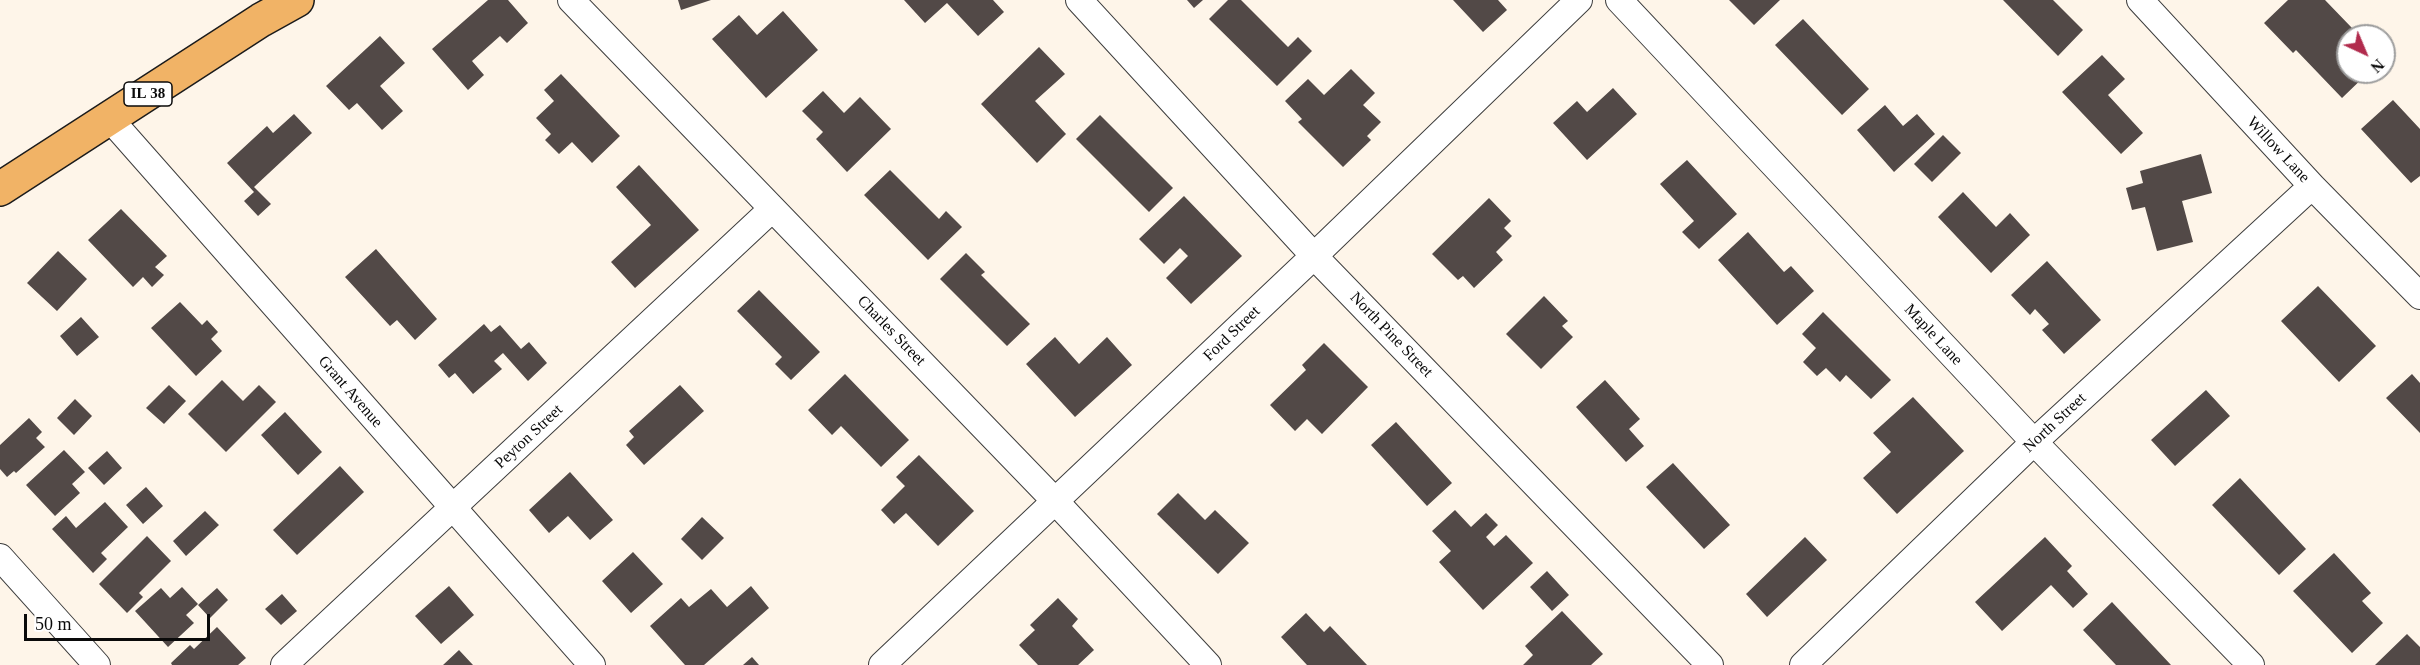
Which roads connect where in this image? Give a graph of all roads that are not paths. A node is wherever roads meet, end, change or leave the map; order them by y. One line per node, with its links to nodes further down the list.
1 (297, 0): 7 (main road, IL 38)
2 (571, 0): 10 (street, Charles Street)
3 (1079, 0): 11 (street, North Pine Street)
4 (1579, 0): 11 (street, Ford Street)
5 (1619, 0): 13 (street, Maple Lane)
6 (2140, 0): 8 (street, Willow Lane)
7 (110, 119): 9 (main road, IL 38); 15 (street, Grant Avenue)
8 (2312, 186): 12 (street, Willow Lane); 13 (street, North Street)
9 (0, 189)
10 (772, 209): 14 (street, Charles Street); 15 (street, Peyton Street)
11 (1314, 256): 14 (street, Ford Street); 22 (street, North Pine Street)
12 (2420, 296)
13 (2034, 442): 23 (street, North Street); 24 (street, Maple Lane)
14 (1056, 502): 20 (street, Ford Street); 21 (street, Charles Street)
15 (452, 509): 18 (street, Peyton Street); 19 (street, Grant Avenue)
16 (0, 557): 17 (street)
17 (98, 665)
18 (284, 665)
19 (592, 665)
20 (882, 665)
21 (1208, 665)
22 (1710, 665)
23 (1803, 665)
24 (2251, 665)

